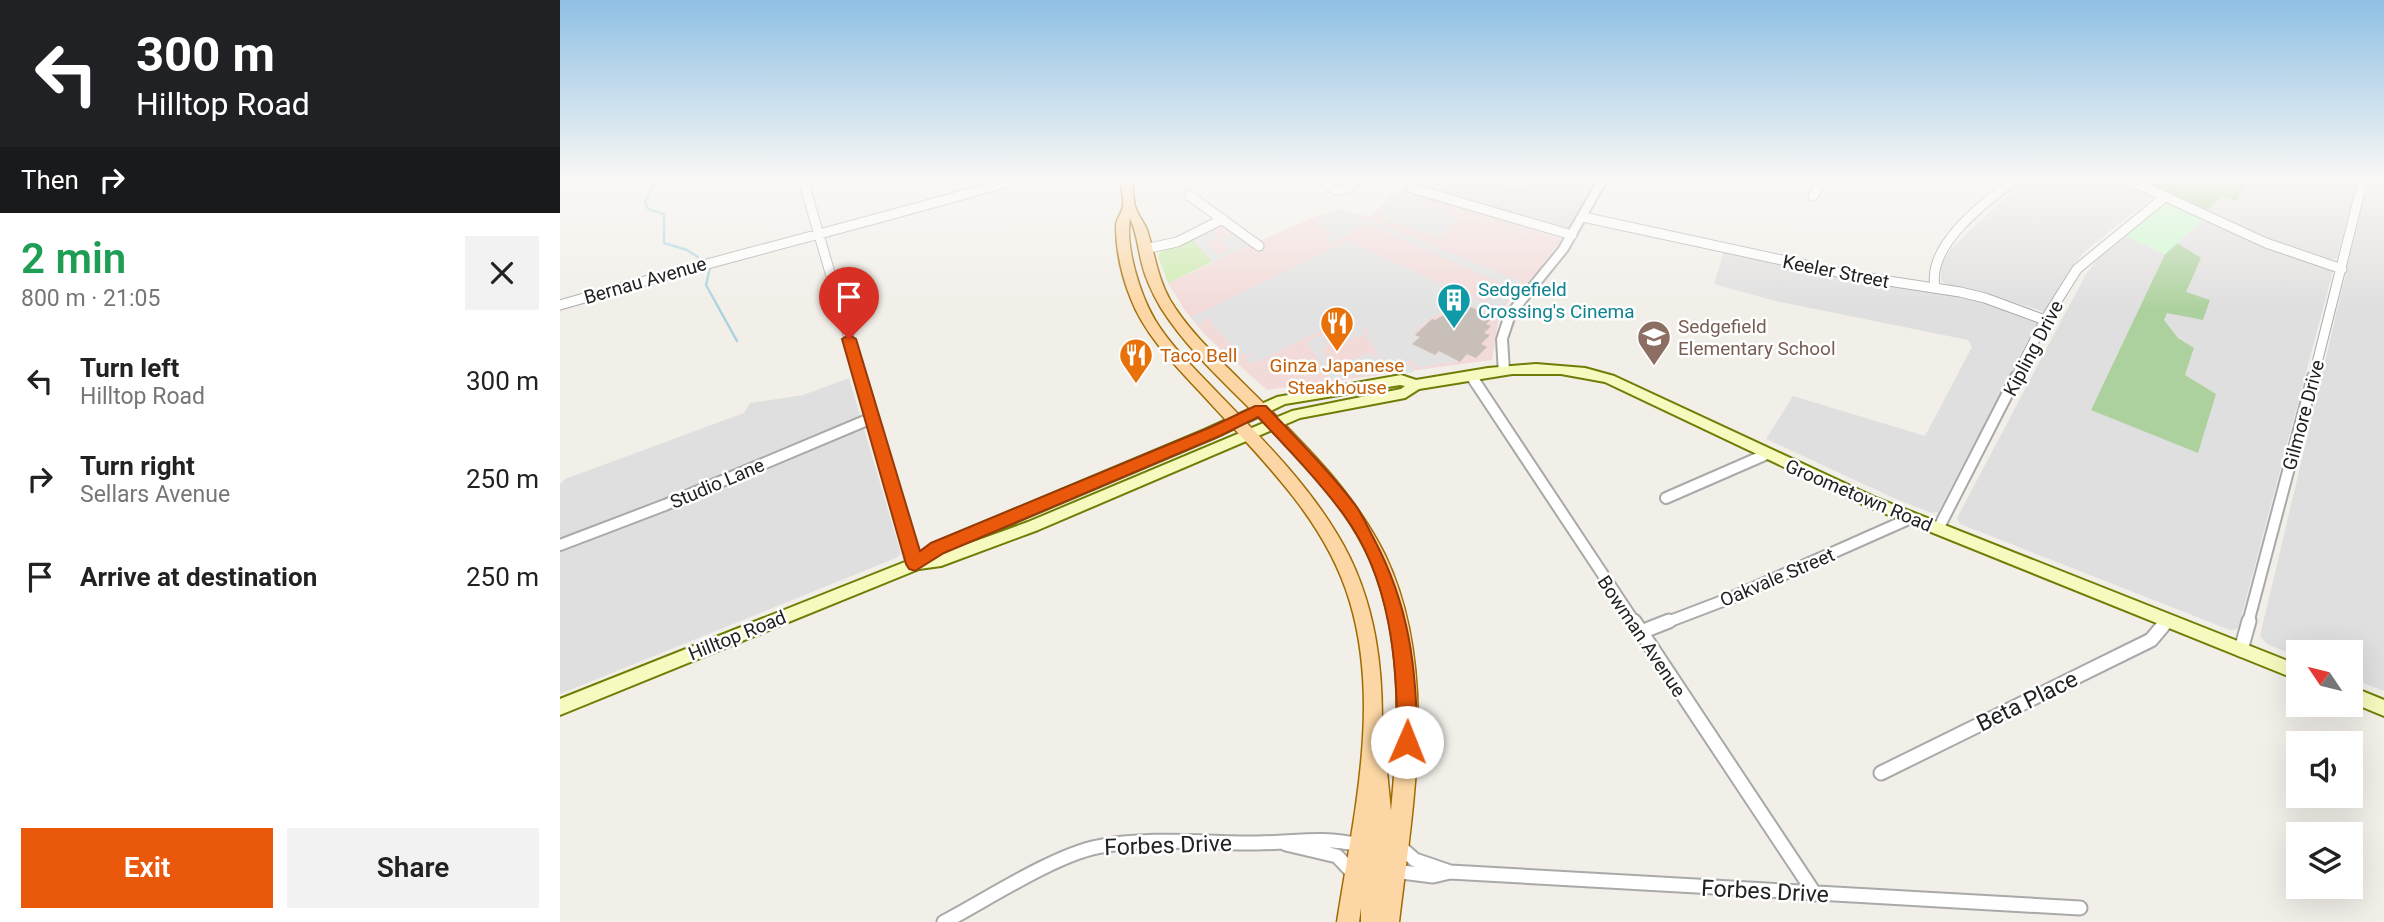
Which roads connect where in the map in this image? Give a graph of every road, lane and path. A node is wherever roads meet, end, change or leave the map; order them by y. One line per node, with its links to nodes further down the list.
1 (814, 223): 14 (street)
2 (862, 223): 14 (street, Bernau Avenue)
3 (1123, 223): 26 (main road)
4 (1140, 223): 17 (main road)
5 (1215, 223): 17 (street)
6 (1228, 223): 16 (street)
7 (1531, 223): 15 (street)
8 (1579, 223): 15 (street)
9 (1611, 223): 19 (street, Keeler Street)
10 (1965, 223): 19 (street)
11 (2133, 223): 21 (street, Kipling Drive)
12 (2224, 223): 18 (street)
13 (2353, 223): 18 (street, Gilmore Drive)
14 (817, 234): 20 (street, Bernau Avenue); 25 (street)
15 (1572, 235): 22 (street)
16 (1259, 246)
17 (1145, 249): 24 (main road)
18 (2342, 269): 35 (street, Gilmore Drive)
19 (1935, 287): 21 (street, Keeler Street)
20 (560, 305)
21 (2045, 320): 30 (street, Kipling Drive)
22 (1503, 371): 23 (main road, Groometown Road); 27 (main road, Groometown Road)
23 (1471, 376): 24 (main road, Groometown Road); 34 (street, Bowman Avenue)
24 (1266, 416): 26 (main road, Groometown Road); 43 (main road)
25 (872, 418): 31 (street, Studio Lane); 32 (street)
26 (1241, 428): 32 (main road, Hilltop Road); 40 (main road)
27 (1767, 454): 28 (street); 29 (main road, Groometown Road)
28 (1666, 498)
29 (1911, 519): 30 (main road, Groometown Road); 34 (street, Oakvale Street)
30 (1938, 529): 33 (main road, Groometown Road)
31 (560, 545)
32 (915, 564): 38 (main road, Hilltop Road)
33 (2167, 621): 35 (main road, Groometown Road); 41 (street, Beta Place)
34 (1641, 632): 48 (street, Bowman Avenue)
35 (2241, 650): 36 (main road, Groometown Road)
36 (2286, 668)
37 (2363, 699): 39 (main road)
38 (560, 707)
39 (2384, 708)
40 (1372, 727): 44 (main road); 45 (main road)
41 (1881, 773)
42 (1283, 843): 44 (street, Forbes Drive); 47 (street, Forbes Drive); 50 (street, Forbes Drive)
43 (1397, 844): 45 (main road); 46 (street, Forbes Drive)
44 (1358, 845): 47 (main road); 52 (main road)
45 (1394, 871): 46 (street, Forbes Drive); 53 (main road)
46 (1450, 872): 48 (street, Forbes Drive)
47 (1354, 874): 51 (main road)
48 (1815, 894): 49 (street, Forbes Drive)
49 (2080, 908)
50 (944, 922)
51 (1348, 922)
52 (1372, 922)
53 (1388, 922)

